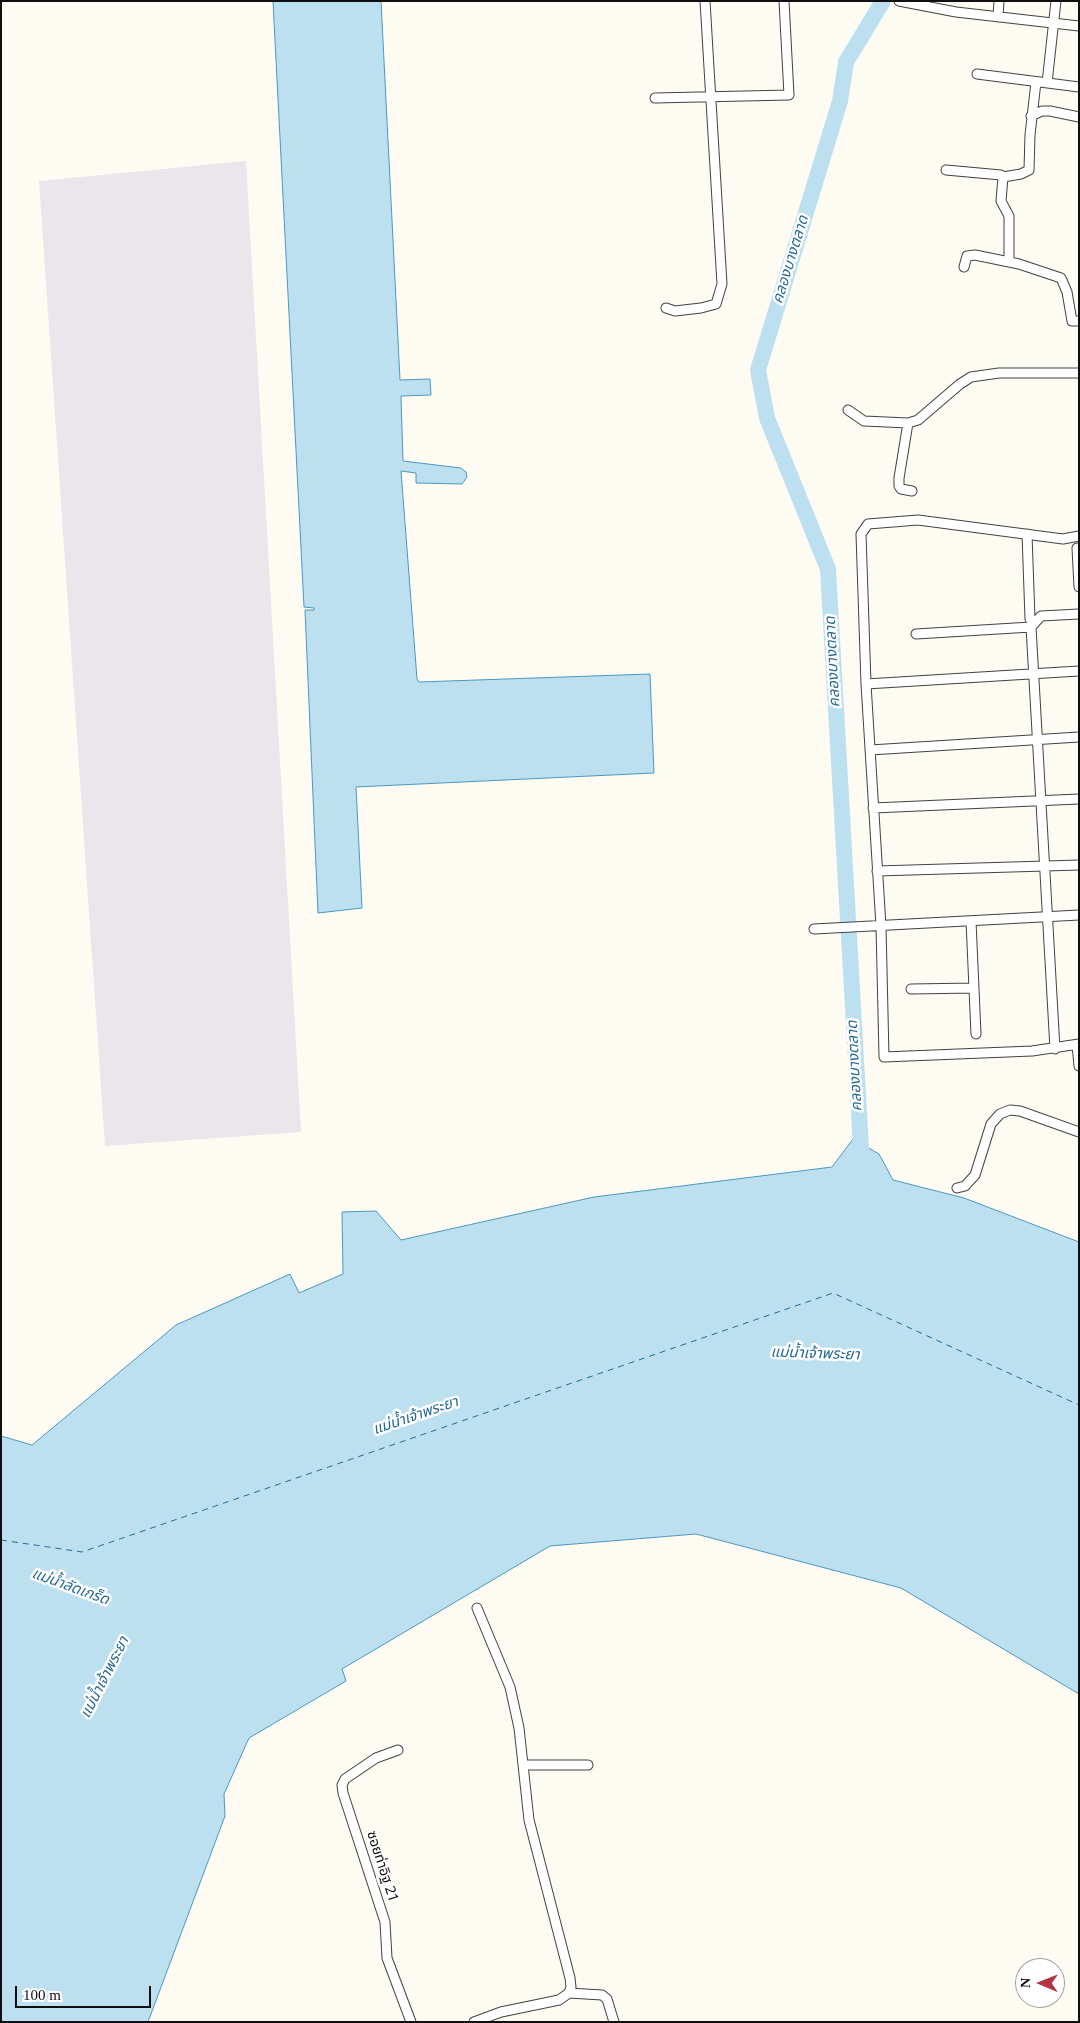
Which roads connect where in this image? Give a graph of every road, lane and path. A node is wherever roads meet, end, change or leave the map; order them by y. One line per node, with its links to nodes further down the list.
1 (705, 1): 13 (street)
2 (784, 1): 13 (street)
3 (999, 1): 6 (street)
4 (1056, 1): 7 (street)
5 (898, 2): 6 (street)
6 (998, 16): 7 (street)
7 (1054, 23): 8 (street); 11 (street)
8 (1079, 26)
9 (977, 74): 10 (street)
10 (1036, 82): 11 (street); 15 (street)
11 (1047, 83): 12 (street)
12 (1079, 87)
13 (710, 96): 14 (street); 21 (street)
14 (656, 98)
15 (1031, 116): 16 (street); 18 (street)
16 (1079, 117)
17 (946, 170): 18 (street)
18 (1003, 177): 19 (street)
19 (1009, 262): 20 (street); 22 (street)
20 (964, 267)
21 (666, 308)
22 (1079, 321)
23 (1079, 373): 25 (street)
24 (848, 410): 25 (street)
25 (908, 423): 26 (street)
26 (912, 491)
27 (1027, 534): 28 (street); 32 (street); 36 (street)
28 (1079, 536)
29 (1077, 548): 30 (street)
30 (1079, 587)
31 (1079, 614): 32 (street)
32 (1032, 625): 33 (street); 35 (street)
33 (916, 634)
34 (1079, 670): 35 (street)
35 (1034, 673): 36 (street); 38 (street)
36 (866, 684): 39 (street)
37 (1079, 737): 38 (street)
38 (1037, 739): 39 (street); 41 (street)
39 (870, 750): 42 (street)
40 (1079, 799): 41 (street)
41 (1040, 801): 42 (street); 44 (street)
42 (873, 808): 45 (street)
43 (1079, 865): 44 (street)
44 (1044, 866): 45 (street); 47 (street)
45 (877, 871): 49 (street)
46 (1079, 915): 47 (street)
47 (1046, 917): 48 (street); 55 (street)
48 (971, 921): 49 (street); 51 (street)
49 (881, 926): 50 (street); 55 (street)
50 (814, 929)
51 (974, 988): 52 (street); 53 (street)
52 (911, 989)
53 (976, 1034)
54 (1078, 1044): 55 (street); 56 (street)
55 (1054, 1049)
56 (1079, 1066)
57 (1079, 1132): 58 (street)
58 (957, 1188)
59 (477, 1608): 61 (street)
60 (398, 1750): 64 (street, ซอยท่าอิฐ 21)
61 (523, 1765): 62 (street); 63 (street)
62 (588, 1765)
63 (570, 1993): 65 (street); 66 (street)
64 (411, 2022)
65 (474, 2022)
66 (614, 2022)

